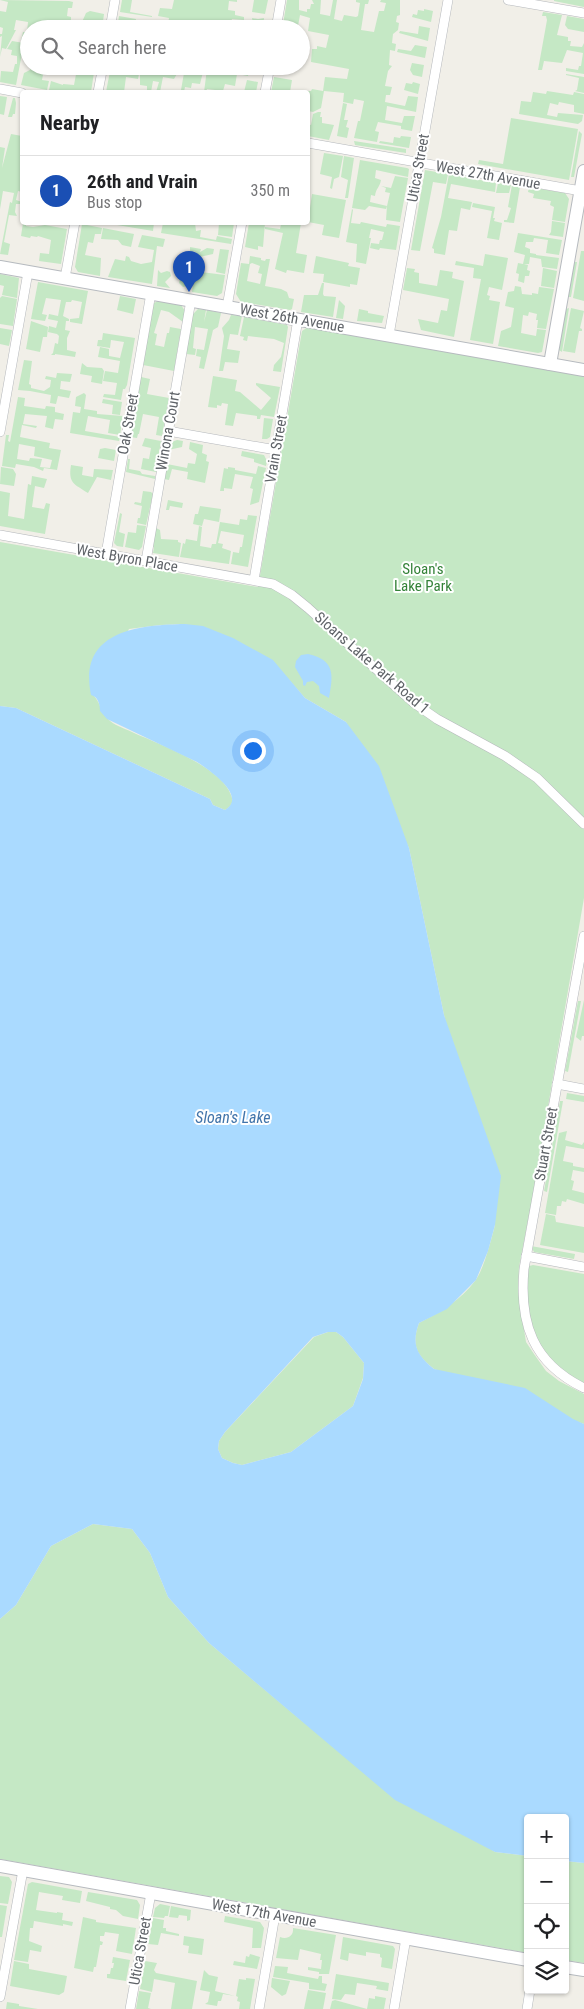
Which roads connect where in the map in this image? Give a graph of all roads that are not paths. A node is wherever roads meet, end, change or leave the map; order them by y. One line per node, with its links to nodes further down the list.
1 (115, 0): 6 (street)
2 (281, 0): 7 (street)
3 (448, 0): 15 (street, Utica Street)
4 (508, 0): 5 (street)
5 (584, 13)
6 (112, 20)
7 (278, 20)
8 (101, 75): 11 (street)
9 (268, 75): 12 (street)
10 (0, 90): 13 (street)
11 (98, 90)
12 (265, 90)
13 (20, 93)
14 (310, 143): 15 (street, West 27th Avenue)
15 (419, 162): 17 (street, West 27th Avenue); 27 (street, Utica Street)
16 (584, 171): 17 (street)
17 (580, 191): 28 (street)
18 (74, 225): 22 (street)
19 (242, 225): 25 (street)
20 (0, 267): 21 (street, West 26th Avenue)
21 (28, 272): 22 (street, West 26th Avenue); 31 (street)
22 (65, 278): 23 (street, West 26th Avenue)
23 (151, 294): 24 (street, West 26th Avenue); 34 (street, Oak Street)
24 (191, 300): 25 (street, West 26th Avenue); 30 (street, Winona Court)
25 (228, 307): 26 (street, West 26th Avenue)
26 (298, 319): 27 (street, West 26th Avenue); 32 (street, Vrain Street)
27 (389, 335): 28 (street, West 26th Avenue)
28 (550, 364): 29 (street, West 26th Avenue)
29 (584, 370)
30 (168, 431): 32 (street); 35 (street, Winona Court)
31 (0, 432)
32 (276, 450): 36 (street, Vrain Street)
33 (0, 536): 34 (street, West Byron Place)
34 (106, 554): 35 (street, West Byron Place)
35 (146, 561): 36 (street, West Byron Place)
36 (254, 580): 37 (street, Sloans Lake Park Road 1)
37 (584, 824)
38 (584, 936): 39 (street, Stuart Street)
39 (557, 1084): 40 (street); 41 (street, Stuart Street)
40 (584, 1089)
41 (526, 1256): 42 (street); 43 (street, Stuart Street)
42 (584, 1267)
43 (584, 1388)
44 (0, 1866): 45 (street, West 17th Avenue)
45 (23, 1870): 46 (street, West 17th Avenue); 53 (street)
46 (151, 1893): 47 (street, West 17th Avenue); 54 (street, Utica Street)
47 (275, 1915): 48 (street, West 17th Avenue); 55 (street)
48 (406, 1938): 49 (street, West 17th Avenue); 56 (street)
49 (524, 1959)
50 (569, 1968): 51 (street)
51 (584, 1970)
52 (529, 1994): 57 (street)
53 (0, 1996)
54 (130, 2009)
55 (259, 2009)
56 (394, 2009)
57 (527, 2009)

